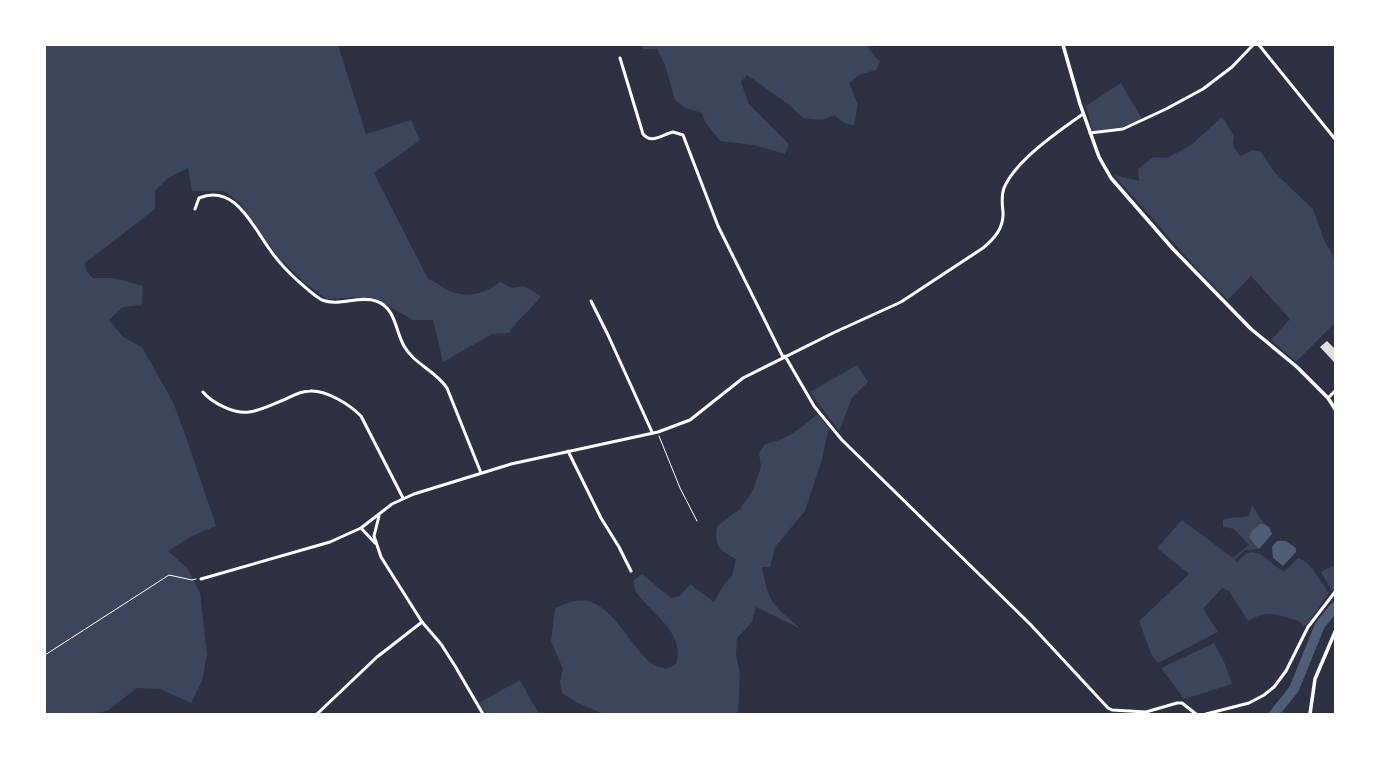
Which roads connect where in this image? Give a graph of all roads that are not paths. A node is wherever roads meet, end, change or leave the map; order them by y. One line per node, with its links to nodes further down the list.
1 (1063, 45): 5 (street)
2 (1253, 45): 6 (street)
3 (1259, 45): 7 (street)
4 (620, 58): 10 (street)
5 (1083, 114): 6 (street); 10 (street)
6 (1090, 133): 13 (street)
7 (1335, 139)
8 (195, 209): 17 (street)
9 (591, 302): 15 (street)
10 (784, 357): 15 (street); 29 (street)
11 (1335, 391): 13 (street)
12 (203, 392): 18 (street)
13 (1328, 398): 14 (street)
14 (1335, 409)
15 (652, 432): 16 (street)
16 (568, 451): 17 (street); 22 (street)
17 (482, 473): 18 (street)
18 (403, 498): 19 (street)
19 (379, 515): 20 (street); 21 (street)
20 (361, 528): 21 (street); 23 (street)
21 (375, 543): 25 (street)
22 (631, 571)
23 (201, 579)
24 (1335, 592): 30 (street)
25 (422, 622): 27 (street); 28 (street)
26 (1335, 632): 31 (street)
27 (316, 714)
28 (483, 714)
29 (1196, 714)
30 (1206, 714)
31 (1310, 714)

